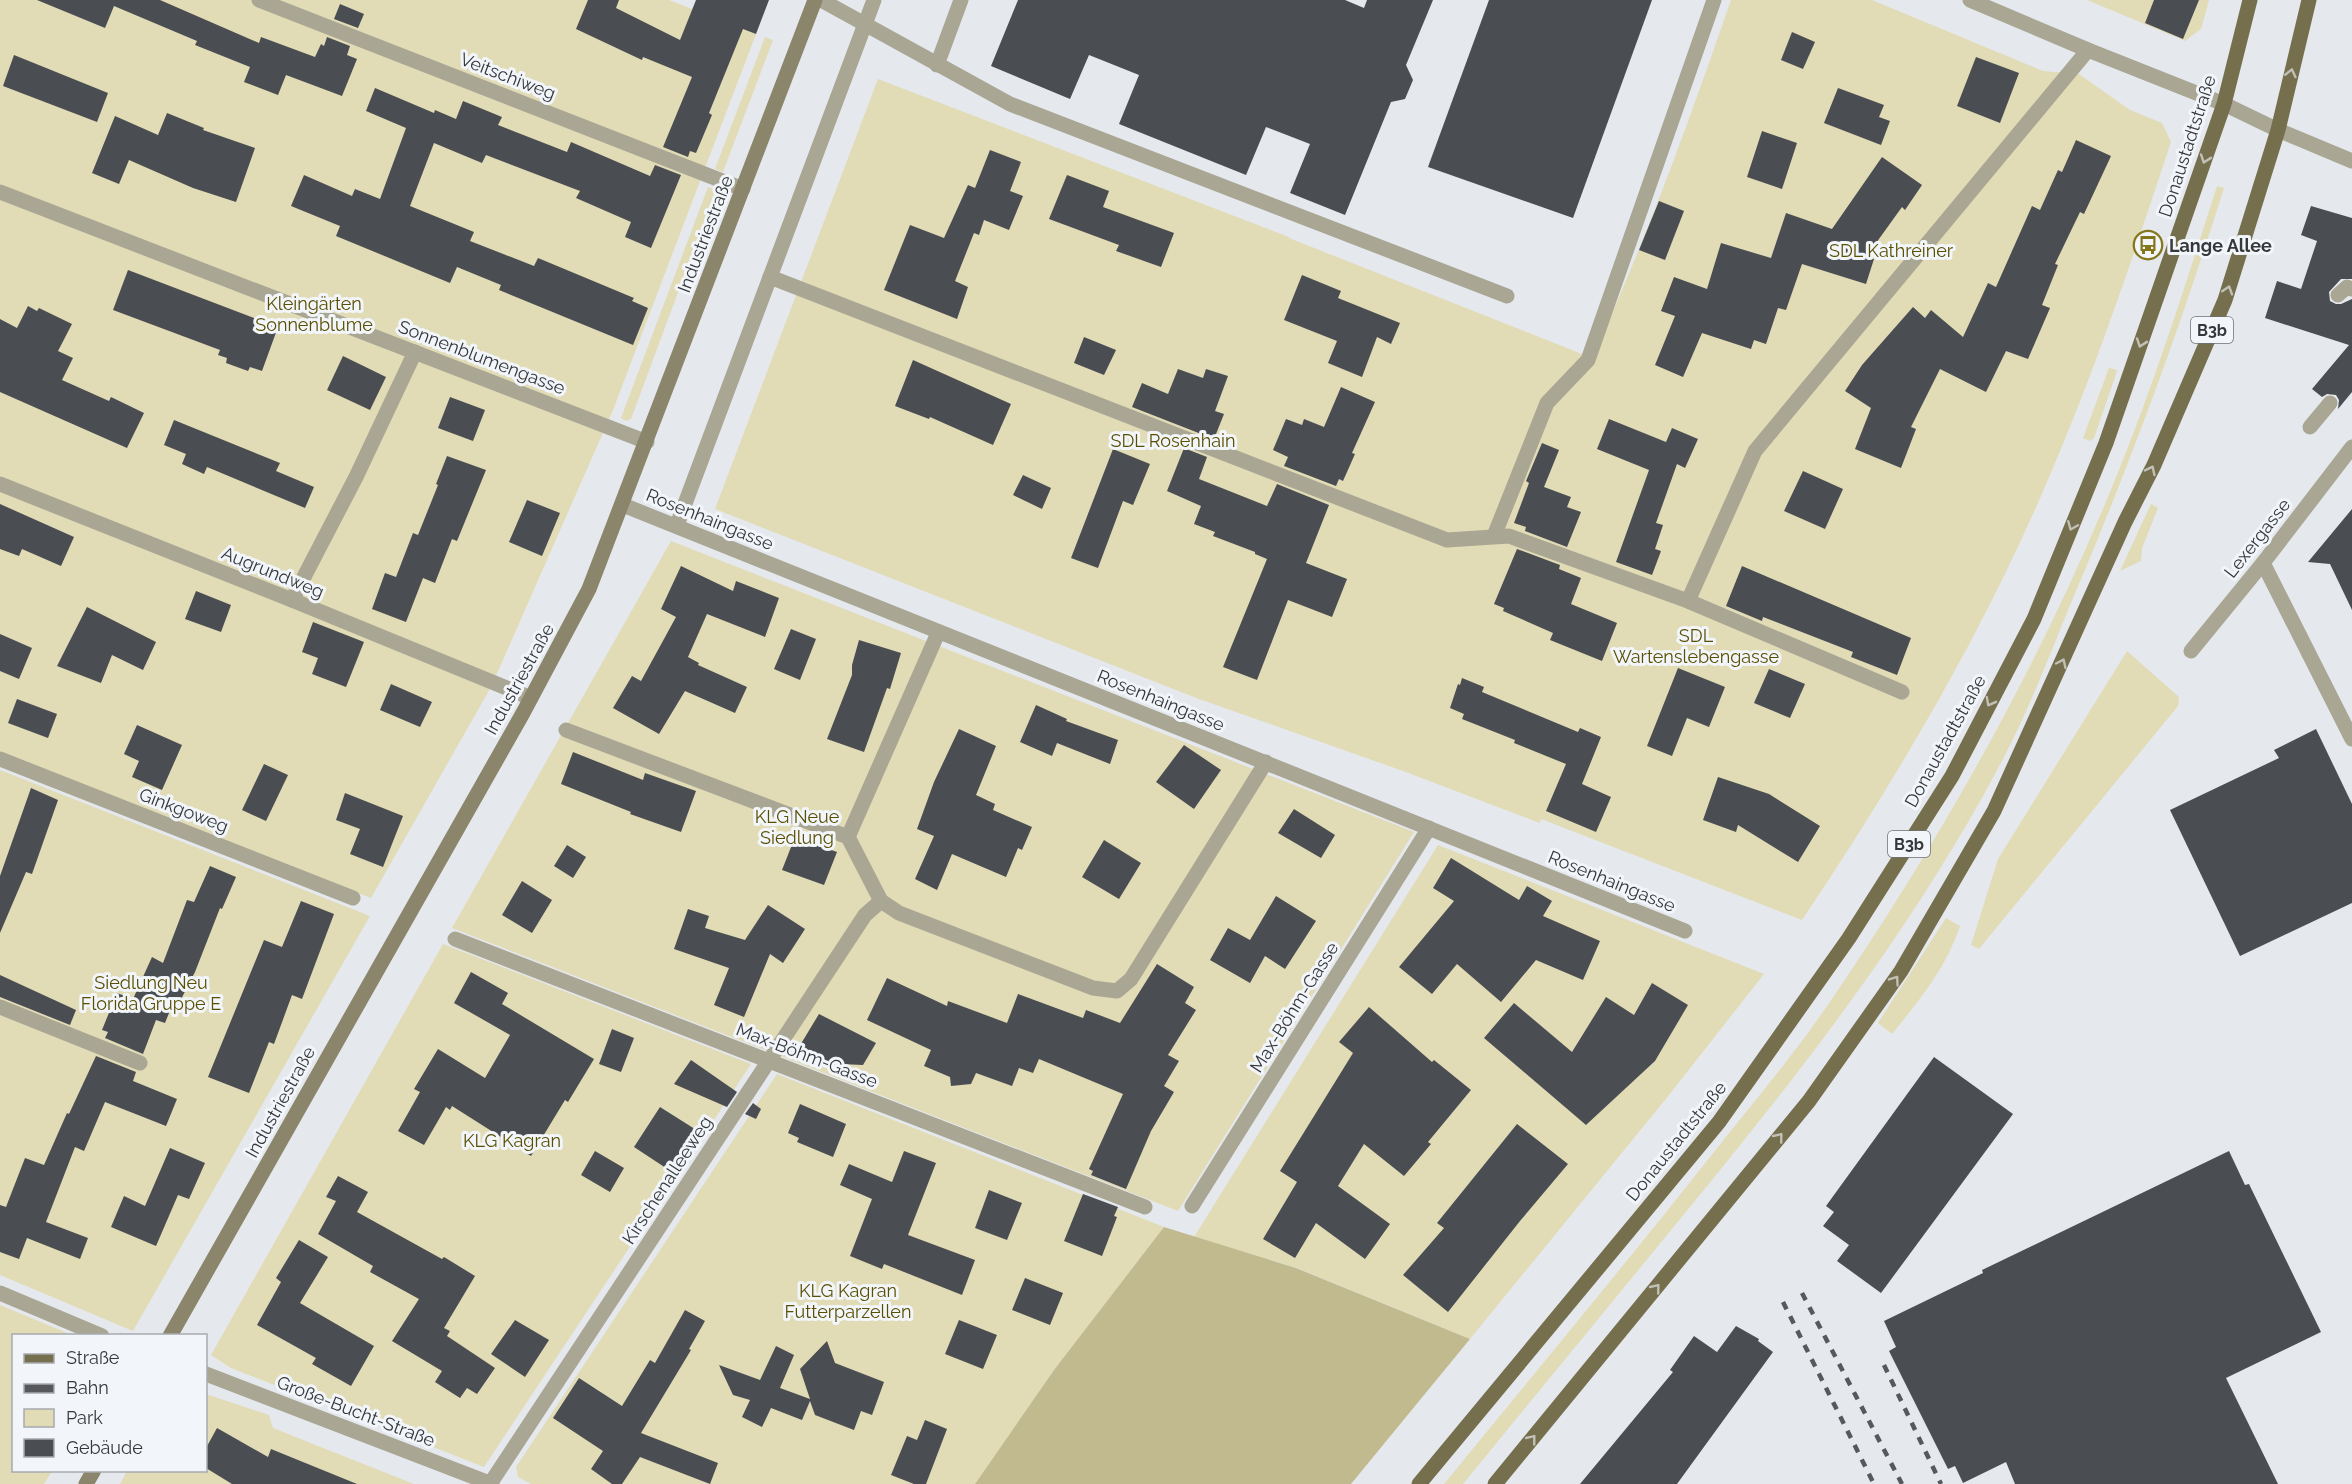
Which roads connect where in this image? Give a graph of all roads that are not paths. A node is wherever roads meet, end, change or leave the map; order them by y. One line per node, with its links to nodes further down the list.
1 (259, 0): 16 (street, Veitschiweg)
2 (815, 0): 16 (street, Industriestraße)
3 (821, 0): 10 (street)
4 (874, 0): 10 (street)
5 (961, 0): 12 (street)
6 (1714, 0): 28 (street)
7 (1970, 0): 11 (street)
8 (2250, 0): 13 (main road, Donaustadtstraße / B3b)
9 (2308, 0): 14 (main road, B3b, one-way to 9)
10 (865, 26): 12 (street); 18 (street)
11 (2088, 50): 13 (street); 31 (street)
12 (937, 65): 19 (street)
13 (2224, 104): 14 (street); 56 (main road, Donaustadtstraße / B3b, one-way to 56)
14 (2278, 130): 15 (street); 57 (main road, B3b, one-way to 14)
15 (2352, 161)
16 (743, 189): 23 (street, Industriestraße)
17 (0, 192): 20 (street, Sonnenblumengasse)
18 (770, 277): 27 (street); 28 (street)
19 (1507, 296)
20 (415, 352): 23 (street, Sonnenblumengasse); 30 (street)
21 (2330, 403): 22 (street)
22 (2310, 427)
23 (647, 442): 26 (street, Industriestraße)
24 (2352, 447): 29 (street, Lexergasse)
25 (0, 484): 30 (street, Augrundweg)
26 (623, 505): 27 (street, Rosenhaingasse); 35 (street, Industriestraße)
27 (677, 525): 32 (street, Rosenhaingasse)
28 (1494, 536): 31 (street)
29 (2263, 563): 33 (street, Lexergasse); 37 (street)
30 (292, 600): 35 (street, Augrundweg)
31 (1688, 601): 34 (street)
32 (938, 633): 39 (street, Rosenhaingasse); 41 (street)
33 (2191, 651)
34 (1902, 692)
35 (531, 698): 53 (street, Industriestraße)
36 (566, 730): 41 (street)
37 (2352, 739)
38 (0, 759): 42 (street, Ginkgoweg)
39 (1266, 762): 40 (street, Rosenhaingasse); 43 (street)
40 (1429, 828): 44 (street, Rosenhaingasse); 49 (street, Max-Böhm-Gasse)
41 (848, 837): 43 (street)
42 (353, 898)
43 (881, 901): 47 (street, Kirschenalleeweg)
44 (1685, 931)
45 (454, 939): 47 (street, Max-Böhm-Gasse)
46 (0, 1007): 48 (street)
47 (769, 1062): 50 (street, Max-Böhm-Gasse); 55 (street, Kirschenalleeweg)
48 (140, 1063)
49 (1192, 1206)
50 (1146, 1207)
51 (0, 1293): 52 (street)
52 (100, 1334)
53 (171, 1334)
54 (207, 1374): 55 (street, Große-Bucht-Straße)
55 (491, 1484)
56 (1419, 1484)
57 (1495, 1484)

